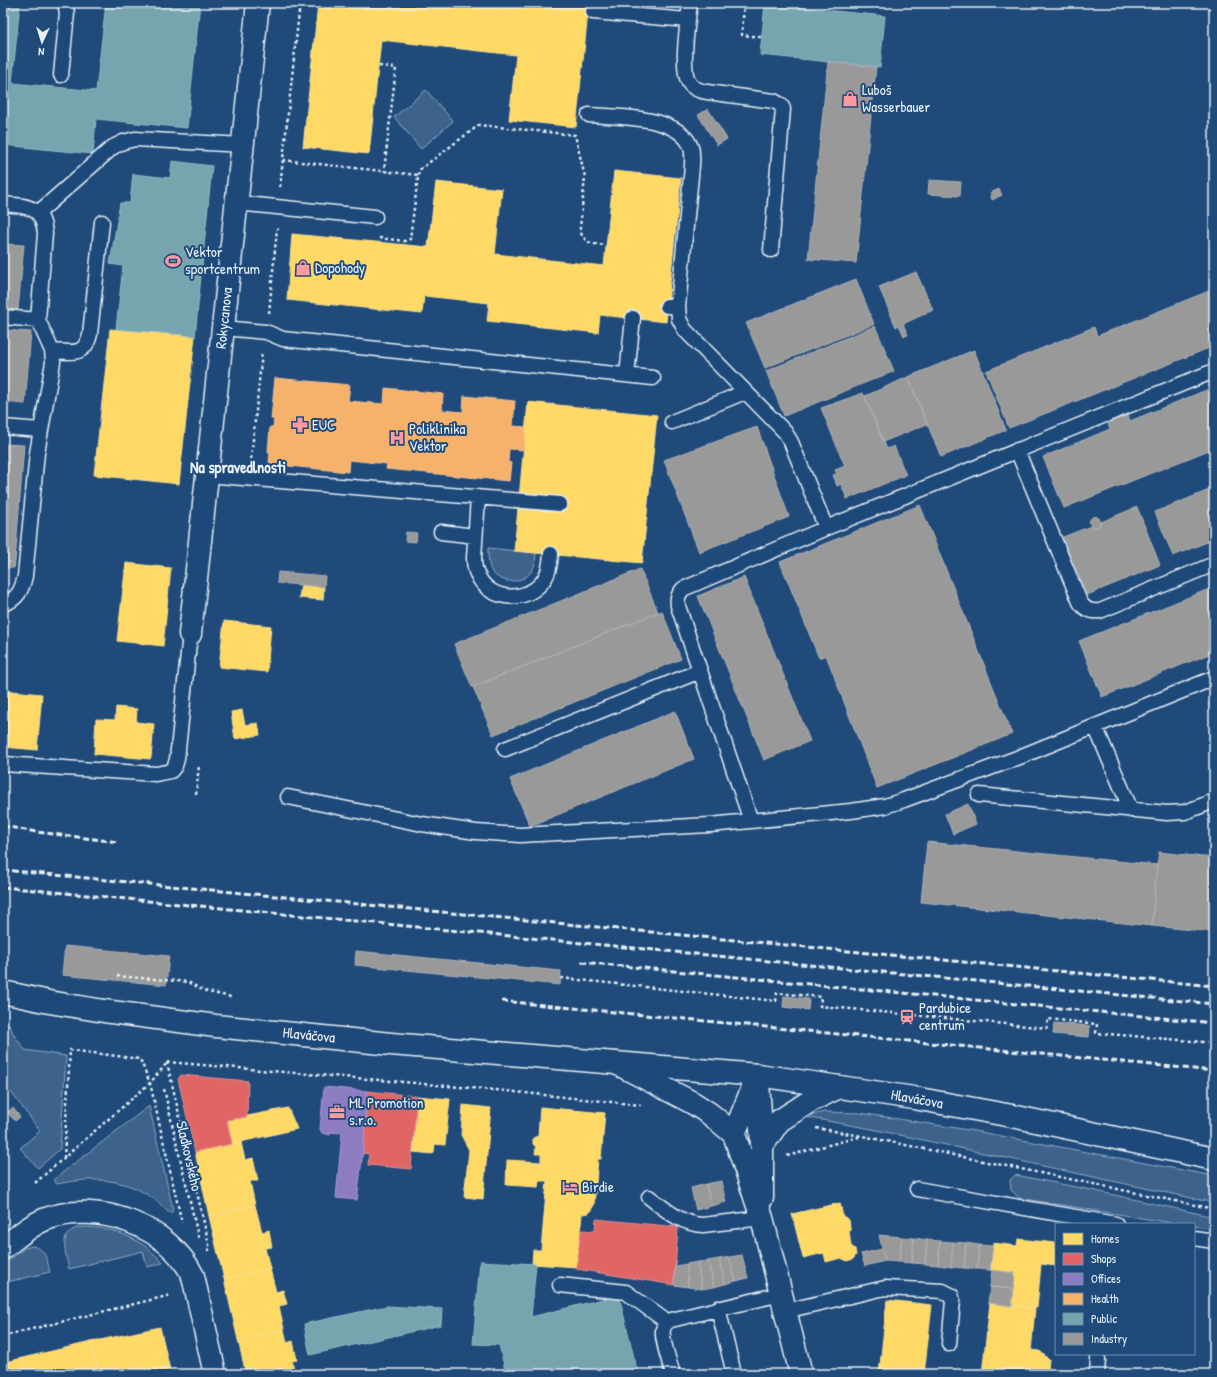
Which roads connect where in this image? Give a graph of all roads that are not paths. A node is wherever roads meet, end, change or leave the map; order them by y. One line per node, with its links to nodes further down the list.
1 (66, 3): 6 (lane)
2 (258, 3): 8 (street, Rokycanova)
3 (690, 3): 5 (lane)
4 (593, 12): 5 (lane)
5 (688, 20): 14 (lane)
6 (61, 75)
7 (589, 115): 23 (lane)
8 (243, 145): 9 (street, Rokycanova); 11 (lane)
9 (236, 203): 12 (lane); 18 (street, Rokycanova)
10 (3, 204): 11 (lane)
11 (38, 213): 17 (lane)
12 (375, 217)
13 (102, 222): 19 (lane)
14 (771, 250)
15 (3, 317): 17 (lane)
16 (633, 318): 21 (lane)
17 (38, 320): 19 (lane)
18 (223, 328): 21 (lane); 28 (street, Rokycanova)
19 (52, 351): 26 (lane)
20 (1214, 370): 27 (lane)
21 (628, 375): 22 (lane)
22 (653, 378)
23 (745, 392): 24 (lane); 31 (lane)
24 (672, 422)
25 (3, 427): 26 (lane)
26 (40, 430): 36 (lane)
27 (1017, 450): 31 (lane); 35 (lane)
28 (207, 475): 29 (lane); 37 (street, Rokycanova)
29 (478, 497): 30 (lane); 33 (lane)
30 (560, 504)
31 (826, 528): 38 (lane)
32 (441, 532): 33 (lane)
33 (475, 536): 34 (lane)
34 (551, 554)
35 (1214, 564)
36 (3, 604)
37 (190, 634): 42 (lane)
38 (700, 671): 41 (lane); 47 (lane)
39 (1214, 678): 40 (lane)
40 (1094, 726): 46 (lane); 47 (lane)
41 (505, 749)
42 (3, 764)
43 (979, 795): 46 (lane)
44 (288, 797): 47 (lane)
45 (1214, 801): 46 (lane)
46 (1131, 810)
47 (751, 821)
48 (3, 992): 49 (street, Hlaváčova)
49 (616, 1063): 50 (street, Hlaváčova); 52 (street, Hlaváčova)
50 (758, 1075): 51 (street, Hlaváčova); 52 (street); 53 (street)
51 (839, 1087): 53 (street); 54 (street, Hlaváčova)
52 (734, 1134): 57 (street)
53 (762, 1146): 57 (street)
54 (1214, 1159)
55 (917, 1189): 58 (lane)
56 (649, 1197): 57 (lane)
57 (762, 1218): 63 (street)
58 (1110, 1223)
59 (1195, 1238): 60 (lane)
60 (1214, 1241)
61 (3, 1248): 68 (street)
62 (560, 1285): 65 (lane)
63 (783, 1302): 64 (lane); 66 (lane); 71 (street)
64 (718, 1308): 65 (lane); 70 (lane)
65 (667, 1322): 69 (lane)
66 (949, 1344)
67 (1098, 1359): 72 (lane)
68 (215, 1374)
69 (673, 1374)
70 (734, 1374)
71 (801, 1374)
72 (1097, 1374)

